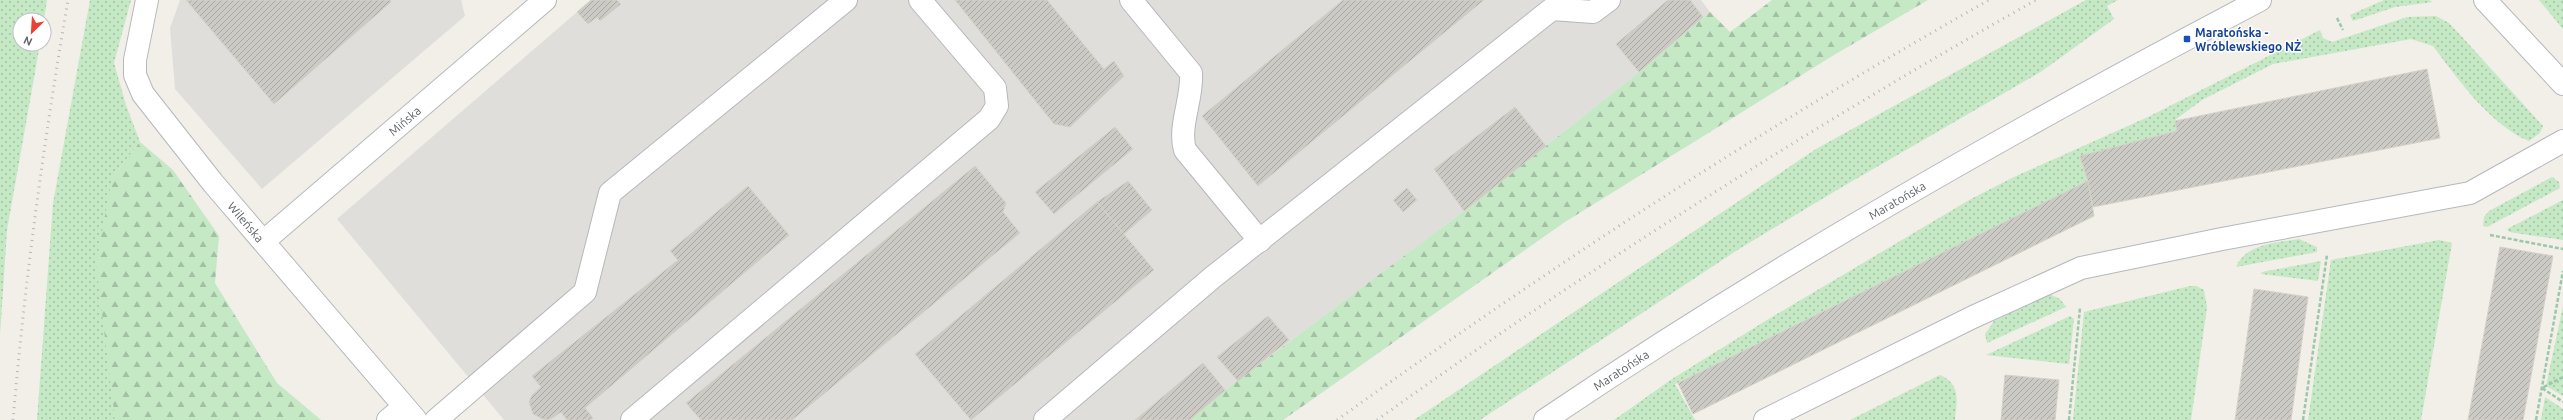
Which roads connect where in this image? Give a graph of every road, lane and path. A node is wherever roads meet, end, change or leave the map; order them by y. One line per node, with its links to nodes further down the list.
1 (147, 0): 15 (street, Wileńska)
2 (545, 0): 15 (street, Mińska)
3 (846, 0): 25 (street)
4 (920, 0): 26 (street)
5 (1131, 0): 16 (street)
6 (1609, 0): 9 (street)
7 (2260, 0): 28 (street, Maratońska)
8 (2485, 0): 12 (street)
9 (1551, 4): 16 (street)
10 (2337, 18): 11 (path)
11 (2343, 30)
12 (2563, 84)
13 (2563, 141): 29 (street)
14 (2490, 235): 17 (path)
15 (264, 241): 24 (street, Wileńska)
16 (1260, 241): 27 (street)
17 (2563, 249)
18 (2327, 255): 31 (path)
19 (2563, 271): 22 (path)
20 (2080, 308): 30 (path)
21 (2563, 377): 22 (path)
22 (2542, 388): 23 (path); 32 (path)
23 (2563, 402)
24 (403, 416)
25 (436, 420)
26 (632, 420)
27 (1045, 420)
28 (1545, 420)
29 (1765, 420)
30 (2069, 420)
31 (2303, 420)
32 (2536, 420)

